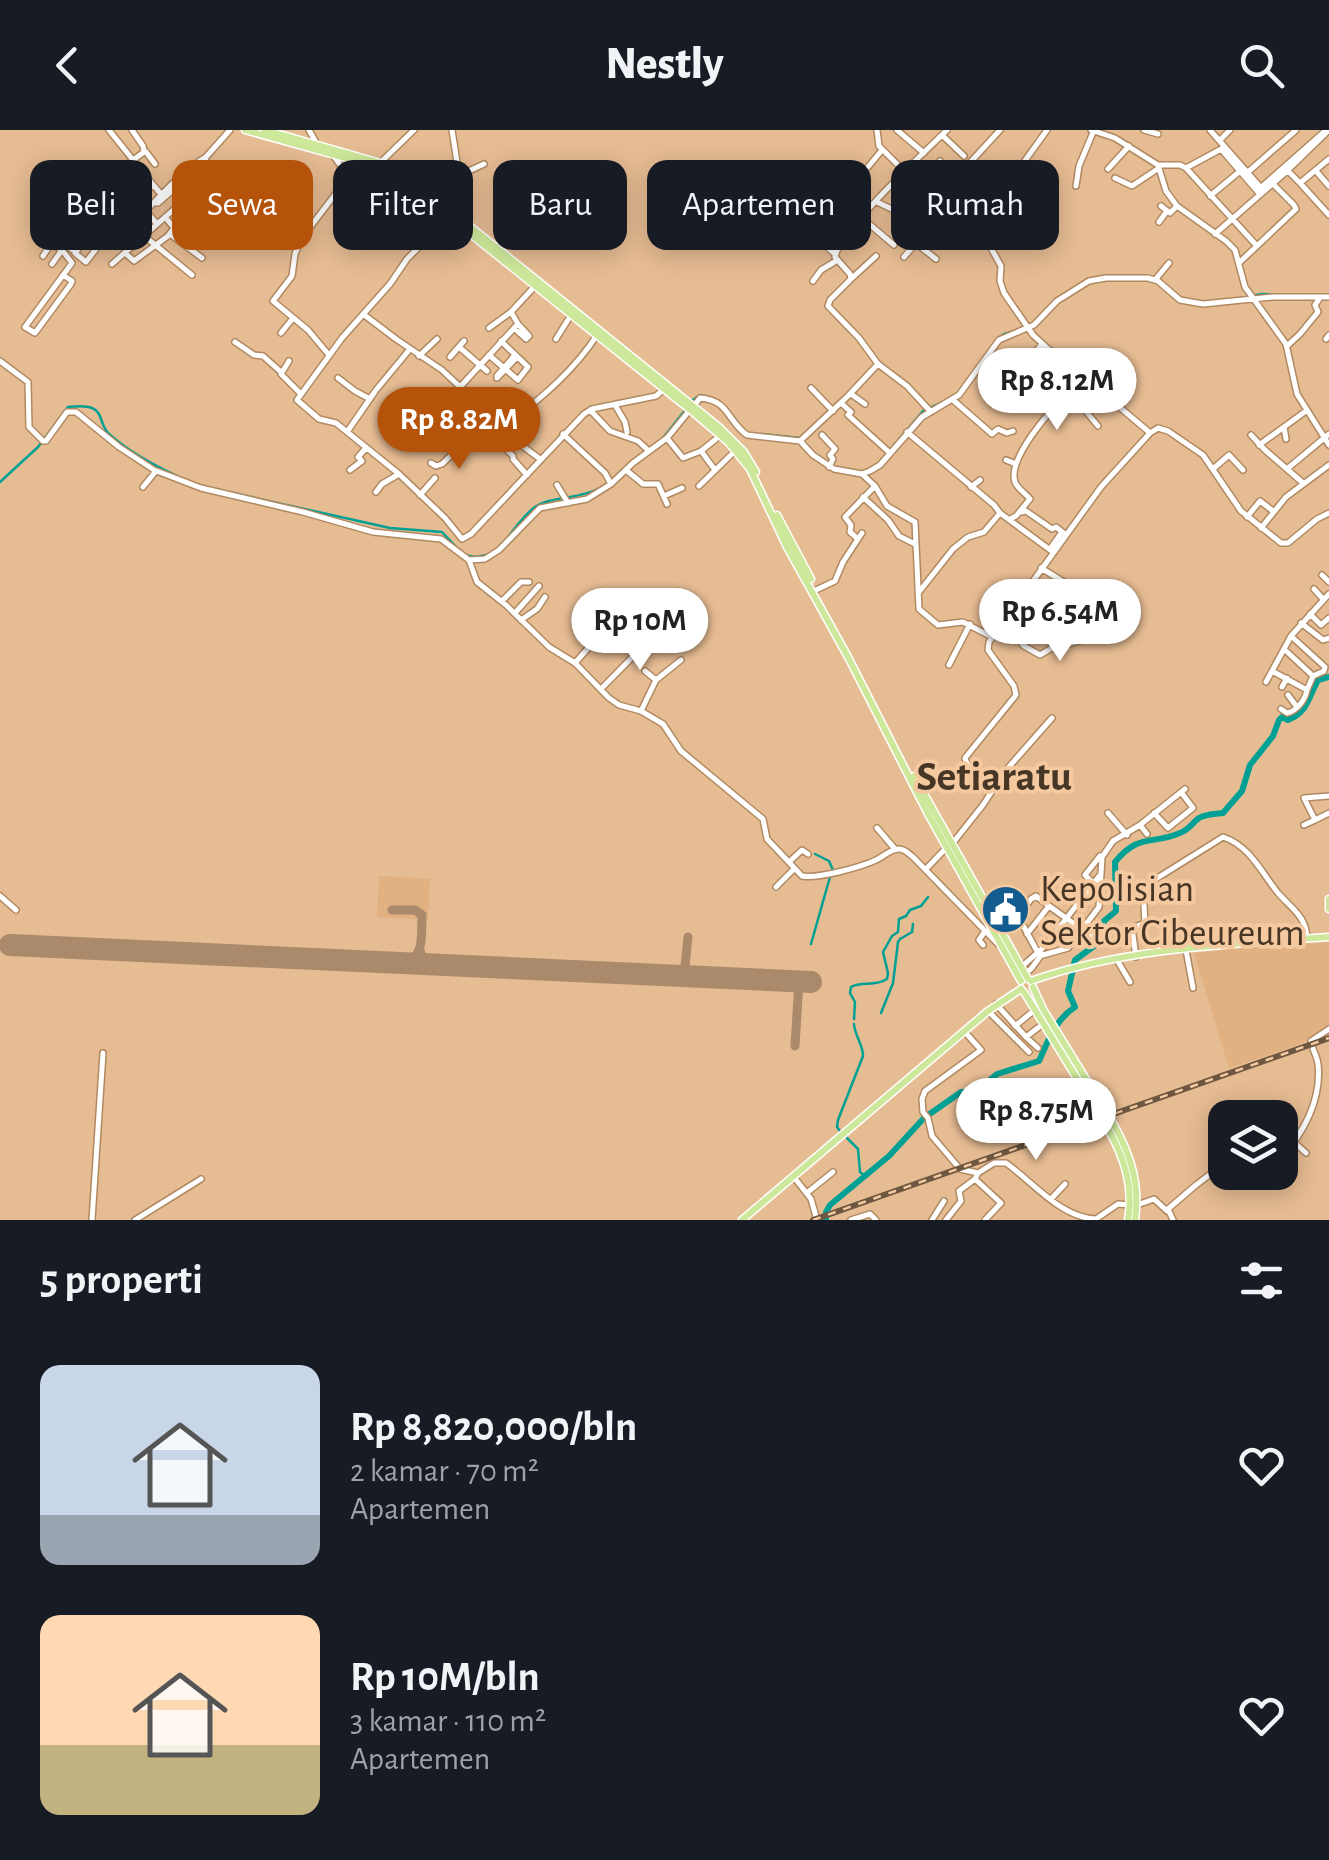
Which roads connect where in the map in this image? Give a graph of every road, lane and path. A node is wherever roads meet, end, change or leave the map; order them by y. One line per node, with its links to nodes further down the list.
1 (109, 130): 35 (street)
2 (132, 130): 29 (street)
3 (230, 130): 22 (street)
4 (245, 130): 32 (main road)
5 (265, 130): 27 (main road)
6 (309, 130): 27 (street)
7 (414, 130): 39 (street)
8 (452, 130): 40 (street)
9 (877, 130): 30 (street)
10 (897, 130): 24 (street)
11 (911, 130): 24 (street)
12 (1000, 130): 43 (street)
13 (1047, 130): 44 (street)
14 (1092, 130): 25 (street); 59 (street)
15 (1120, 130): 25 (street)
16 (1144, 130): 23 (street)
17 (1210, 130): 26 (street)
18 (1230, 130): 26 (street)
19 (1296, 130): 53 (street)
20 (945, 131): 31 (street); 33 (street)
21 (1326, 133): 51 (street)
22 (222, 134): 36 (street)
23 (1158, 134)
24 (906, 136): 31 (street)
25 (1115, 138): 28 (street)
26 (1222, 145): 49 (street); 53 (street)
27 (318, 146): 38 (main road)
28 (1129, 146): 48 (street); 50 (street)
29 (144, 149): 35 (street); 46 (street)
30 (882, 150): 41 (street); 45 (street)
31 (924, 153): 42 (street)
32 (332, 154): 37 (main road); 130 (street)
33 (964, 156)
34 (1329, 159): 54 (street)
35 (133, 160)
36 (206, 160)
37 (351, 160)
38 (366, 160)
39 (384, 160)
40 (457, 160)
41 (893, 160)
42 (917, 160)
43 (972, 160)
44 (1026, 160)
45 (871, 163)
46 (154, 164)
47 (484, 164): 52 (street)
48 (1159, 167): 49 (street); 55 (street); 70 (street)
49 (1186, 168): 66 (street)
50 (1108, 169)
51 (1286, 169): 57 (street); 58 (street); 64 (street)
52 (473, 170)
53 (1243, 170): 64 (street); 66 (street)
54 (1316, 171): 58 (street); 60 (street)
55 (1115, 178)
56 (152, 184): 65 (street)
57 (1272, 184): 64 (street); 89 (street)
58 (1300, 184): 74 (street)
59 (1076, 186)
60 (1329, 186)
61 (891, 187): 68 (street)
62 (172, 188): 65 (street)
63 (172, 190): 65 (street)
64 (1261, 191): 77 (street)
65 (163, 196): 67 (street); 69 (street)
66 (1210, 196): 77 (street)
67 (172, 202)
68 (876, 202): 71 (street); 72 (street)
69 (152, 206)
70 (1177, 206): 78 (street); 85 (street)
71 (871, 208)
72 (891, 209)
73 (172, 212): 75 (street)
74 (1329, 214)
75 (166, 217): 79 (street); 84 (street)
76 (152, 219): 79 (street)
77 (1232, 219): 85 (street); 89 (street)
78 (1158, 222)
79 (156, 224): 81 (street)
80 (871, 226): 87 (street)
81 (152, 227)
82 (473, 232): 168 (main road)
83 (473, 233): 121 (main road)
84 (170, 234): 88 (street)
85 (1215, 234): 112 (street)
86 (152, 243): 88 (street)
87 (891, 243)
88 (155, 246): 105 (street); 117 (street)
89 (1256, 246): 112 (street)
90 (46, 250): 106 (street)
91 (62, 250): 114 (street)
92 (65, 250): 116 (street)
93 (68, 250): 104 (street)
94 (77, 250): 104 (street)
95 (95, 250): 104 (street)
96 (128, 250): 105 (street)
97 (191, 250): 110 (street)
98 (416, 250): 126 (street)
99 (828, 250): 109 (street)
100 (837, 250): 109 (street)
101 (909, 250): 108 (street)
102 (924, 250): 111 (street)
103 (992, 250): 131 (street)
104 (75, 253)
105 (125, 253): 115 (street)
106 (42, 256)
107 (876, 256): 120 (street)
108 (904, 256)
109 (835, 257): 119 (street); 120 (street)
110 (202, 258)
111 (936, 260)
112 (1239, 262): 123 (street)
113 (1169, 263): 118 (street)
114 (52, 264)
115 (112, 264)
116 (63, 275): 116 (street)
117 (192, 275)
118 (1156, 278): 123 (street); 131 (street)
119 (813, 280)
120 (851, 280): 149 (street)
121 (535, 286): 127 (street); 129 (main road)
122 (364, 297): 126 (street)
123 (1250, 297): 125 (street); 140 (street)
124 (1329, 297): 125 (street)
125 (1320, 298): 140 (street)
126 (372, 303): 128 (street)
127 (511, 312): 132 (street); 137 (street)
128 (364, 314): 141 (street); 142 (street)
129 (571, 315): 134 (main road); 136 (street)
130 (293, 318): 133 (street); 142 (street)
131 (1029, 327): 139 (street); 164 (street)
132 (488, 328)
133 (282, 333)
134 (597, 335): 159 (main road); 178 (street)
135 (436, 339): 143 (street)
136 (556, 339)
137 (501, 341): 144 (street); 145 (street)
138 (235, 342): 154 (street)
139 (1042, 344): 150 (street); 156 (street)
140 (1287, 346): 172 (street)
141 (410, 350): 143 (street); 163 (street)
142 (329, 355): 160 (street)
143 (420, 356): 157 (street)
144 (489, 356): 151 (street); 152 (street)
145 (516, 356): 152 (street); 152 (street)
146 (450, 357): 151 (street)
147 (0, 360): 213 (street)
148 (288, 361): 154 (street)
149 (878, 364): 162 (street); 169 (street)
150 (1013, 364)
151 (480, 365): 153 (street); 157 (street)
152 (504, 369)
153 (487, 371)
154 (281, 372): 160 (street)
155 (338, 378): 163 (street)
156 (1086, 383): 161 (street); 184 (street)
157 (461, 386): 173 (street)
158 (812, 388): 171 (street)
159 (664, 389): 167 (street); 168 (main road)
160 (300, 392): 181 (street)
161 (1070, 392): 176 (street); 179 (street)
162 (850, 393): 165 (street); 166 (street)
163 (370, 399): 181 (street)
164 (953, 400): 169 (street); 180 (street)
165 (842, 402): 171 (street); 200 (street)
166 (864, 404)
167 (615, 405): 170 (street); 182 (street)
168 (690, 406): 174 (main road); 189 (street); 192 (street)
169 (929, 409): 183 (street)
170 (590, 410): 185 (street); 197 (street)
171 (832, 411): 192 (street)
172 (1306, 411): 177 (street); 188 (street)
173 (490, 417): 178 (street); 204 (street)
174 (708, 421): 199 (main road); 250 (main road)
175 (1030, 422): 179 (street)
176 (1098, 426)
177 (1284, 426): 190 (street); 193 (street)
178 (504, 427): 195 (street); 201 (street)
179 (1037, 428): 205 (street)
180 (1013, 431)
181 (347, 432): 196 (street)
182 (627, 432)
183 (908, 432): 200 (street); 226 (street)
184 (1150, 433): 208 (street); 242 (street)
185 (563, 434): 202 (street); 220 (street)
186 (822, 435): 206 (street)
187 (1251, 435): 193 (street)
188 (1327, 436): 194 (street); 209 (street)
189 (666, 438): 197 (street); 198 (street)
190 (1286, 438)
191 (716, 439): 198 (street)
192 (802, 440): 206 (street)
193 (1260, 445): 209 (street)
194 (1329, 445)
195 (524, 447): 201 (street); 202 (street)
196 (366, 448): 210 (street); 215 (street)
197 (648, 449): 214 (street)
198 (701, 450): 211 (street)
199 (736, 450): 211 (street); 250 (main road)
200 (889, 451): 216 (street)
201 (514, 456): 217 (street)
202 (540, 459): 217 (street)
203 (1006, 460): 205 (street)
204 (431, 463)
205 (1016, 464): 238 (street)
206 (830, 465): 216 (street)
207 (1329, 465): 221 (street)
208 (1214, 469): 212 (street); 237 (street)
209 (1287, 469): 221 (street)
210 (350, 470)
211 (715, 470): 223 (street)
212 (1244, 470)
213 (156, 471): 225 (street); 241 (street)
214 (626, 472): 220 (street); 230 (street)
215 (399, 474): 228 (street); 229 (street)
216 (862, 474): 224 (street)
217 (527, 475): 241 (street)
218 (434, 478): 229 (street)
219 (980, 480): 226 (street)
220 (609, 481): 232 (street)
221 (1304, 483): 234 (street)
222 (557, 485): 232 (street)
223 (699, 486)
224 (875, 486): 231 (street); 244 (street)
225 (143, 487)
226 (971, 487): 235 (street)
227 (682, 488): 230 (street)
228 (376, 492)
229 (420, 494): 241 (street)
230 (664, 496): 233 (street)
231 (863, 497): 244 (street); 254 (street)
232 (567, 500): 246 (street)
233 (667, 504)
234 (1272, 511): 237 (street); 240 (street)
235 (1000, 513): 238 (street); 255 (street)
236 (1329, 513): 240 (street)
237 (1247, 517): 240 (street)
238 (1013, 518): 239 (street); 245 (street)
239 (1036, 519): 242 (street); 243 (street)
240 (1261, 528)
241 (446, 532): 246 (street)
242 (1064, 533): 245 (street)
243 (1042, 542)
244 (916, 544): 255 (street)
245 (1051, 551): 247 (street)
246 (469, 560): 258 (street)
247 (1041, 568): 265 (street); 269 (street)
248 (1322, 574): 251 (street)
249 (529, 582): 258 (street)
250 (810, 582): 254 (main road); 297 (main road)
251 (1329, 582)
252 (539, 586): 260 (street)
253 (1314, 589): 257 (street)
254 (816, 590): 297 (main road)
255 (918, 594): 267 (street)
256 (545, 596): 264 (street)
257 (1326, 596): 261 (street)
258 (502, 601): 260 (street)
259 (1113, 603): 265 (street)
260 (515, 613): 264 (street)
261 (1310, 614): 266 (street); 268 (street)
262 (1329, 618): 268 (street)
263 (614, 619): 278 (street)
264 (521, 620): 278 (street)
265 (1002, 622): 273 (street)
266 (1301, 623): 270 (street); 272 (street)
267 (970, 624): 273 (street); 280 (street)
268 (1321, 625): 270 (street)
269 (1057, 627)
270 (1313, 632): 274 (street)
271 (655, 634): 288 (street)
272 (1291, 636): 275 (street); 283 (street)
273 (992, 637): 295 (street)
274 (1329, 638)
275 (1284, 650): 276 (street); 279 (street)
276 (1279, 658): 279 (street); 281 (street)
277 (680, 660): 285 (street)
278 (575, 663): 288 (street)
279 (1298, 665): 283 (street)
280 (949, 666)
281 (1272, 670): 284 (street); 286 (street)
282 (645, 672): 285 (street)
283 (1313, 676): 289 (street)
284 (1287, 678): 287 (street); 289 (street)
285 (656, 680): 293 (street)
286 (1266, 682)
287 (1282, 686)
288 (601, 688): 293 (street)
289 (1307, 690): 291 (street)
290 (1288, 695): 291 (street)
291 (1297, 707): 292 (street)
292 (1280, 709)
293 (642, 712): 313 (street)
294 (1052, 718): 295 (street)
295 (993, 784): 309 (street)
296 (1329, 796): 301 (street)
297 (929, 811): 309 (main road)
298 (1329, 813): 301 (street)
299 (1108, 814): 305 (street)
300 (1154, 814): 300 (street); 303 (street)
301 (1314, 820): 302 (street)
302 (1304, 825)
303 (1140, 826): 306 (street); 307 (street)
304 (878, 828): 310 (street)
305 (1120, 828): 306 (street); 308 (street)
306 (1126, 834): 308 (street)
307 (1148, 834)
308 (1116, 839): 312 (street)
309 (949, 846): 314 (street); 316 (main road)
310 (895, 849): 313 (street); 314 (street)
311 (808, 854): 313 (street)
312 (1103, 856): 315 (street); 317 (street)
313 (792, 865): 318 (street)
314 (926, 870): 330 (street)
315 (1102, 873): 317 (street); 329 (street)
316 (968, 880): 338 (main road); 344 (main road)
317 (1093, 883): 326 (street)
318 (776, 887)
319 (1046, 889): 321 (street)
320 (0, 896): 325 (street)
321 (1035, 899): 323 (street); 331 (street)
322 (1329, 899): 324 (main road)
323 (1049, 906): 326 (street); 331 (street)
324 (1329, 909)
325 (16, 910)
326 (1068, 918): 329 (street); 337 (street)
327 (1162, 921): 328 (street)
328 (1146, 923): 334 (street); 342 (street)
329 (1083, 930): 332 (street); 336 (street)
330 (984, 931): 335 (street); 338 (street)
331 (1027, 934): 341 (street)
332 (1094, 938)
333 (1329, 938): 334 (main road)
334 (1307, 939): 340 (main road)
335 (982, 944)
336 (1071, 946): 337 (street); 339 (street)
337 (1049, 949): 341 (street)
338 (1004, 950): 344 (main road)
339 (1079, 950)
340 (1186, 950): 342 (main road); 346 (street)
341 (1040, 954): 344 (street)
342 (1136, 957): 343 (main road)
343 (1116, 960): 344 (main road); 345 (street)
344 (1024, 980): 347 (main road); 350 (main road)
345 (1130, 982)
346 (1193, 988)
347 (996, 1004): 348 (main road); 351 (street)
348 (988, 1011): 353 (main road); 356 (street)
349 (1031, 1014): 351 (street)
350 (1045, 1025): 354 (street); 370 (main road, bridge)
351 (1015, 1026): 354 (street)
352 (1329, 1030): 358 (street)
353 (964, 1031): 363 (street); 364 (main road)
354 (1026, 1037): 355 (street)
355 (1038, 1048)
356 (1029, 1052)
357 (103, 1053): 373 (street)
358 (1298, 1138)
359 (1298, 1145): 360 (street)
360 (1306, 1152)
361 (833, 1172): 367 (street)
362 (1208, 1175): 371 (street)
363 (976, 1176): 368 (street); 380 (street); 381 (street)
364 (794, 1177): 367 (street); 375 (main road)
365 (202, 1179): 374 (street)
366 (1065, 1184): 368 (street)
367 (807, 1193): 376 (street)
368 (1051, 1198): 372 (street)
369 (944, 1201): 379 (street)
370 (1134, 1205): 371 (street); 372 (street); 382 (main road)
371 (1167, 1210): 383 (street)
372 (1072, 1218)
373 (92, 1220)
374 (135, 1220)
375 (742, 1220)
376 (817, 1220)
377 (851, 1220): 378 (street)
378 (876, 1220)
379 (932, 1220)
380 (946, 1220)
381 (984, 1220)
382 (1132, 1220)
383 (1173, 1220)

